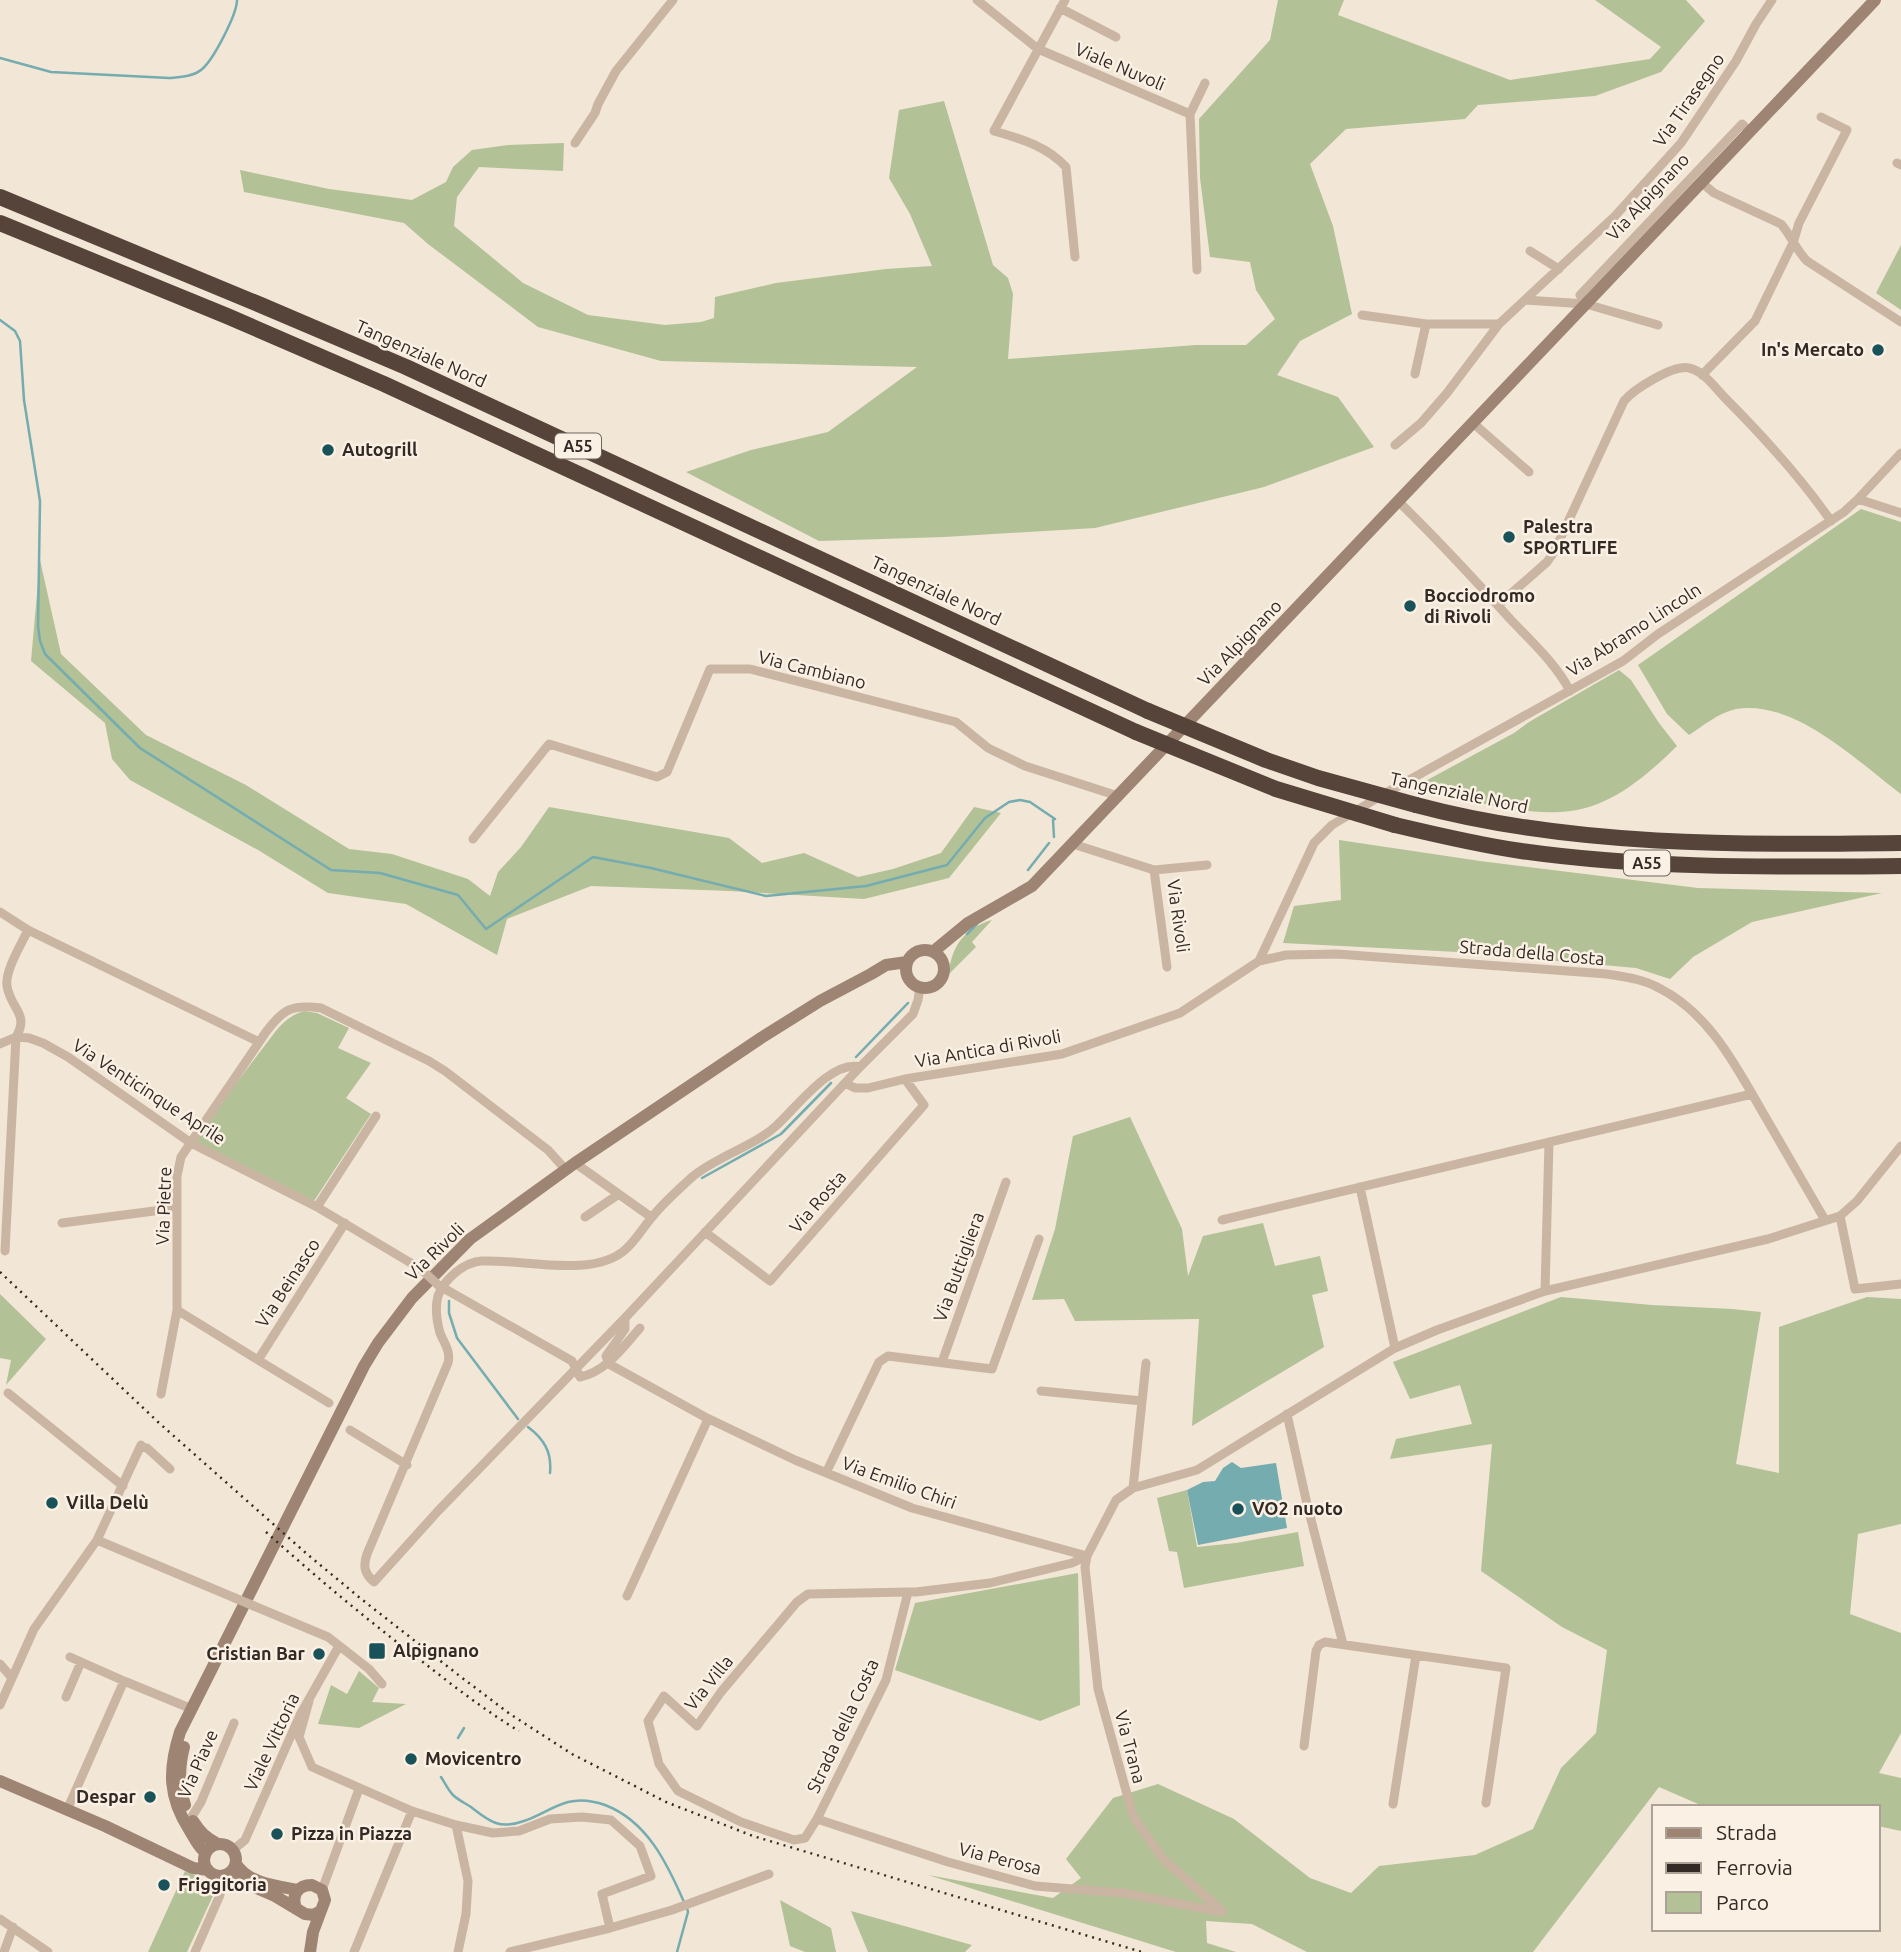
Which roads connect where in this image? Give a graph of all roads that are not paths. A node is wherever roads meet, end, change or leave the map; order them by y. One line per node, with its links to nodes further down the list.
1 (673, 0): 12 (street)
2 (977, 0): 7 (street)
3 (1772, 0): 19 (street, Via Tirasegno)
4 (1875, 0): 11 (street, Via Alpignano)
5 (1062, 4): 6 (street, Viale Nuvoli); 7 (street, Viale Nuvoli)
6 (1116, 37)
7 (1038, 49): 9 (street, Viale Nuvoli); 18 (street, Viale Nuvoli)
8 (1205, 83): 9 (street)
9 (1190, 114): 20 (street)
10 (1821, 117): 16 (street)
11 (1750, 132): 13 (street, Via Alpignano); 22 (street, Via Alpignano)
12 (575, 143)
13 (1702, 183): 16 (street); 22 (street, Via Alpignano)
14 (0, 197): 42 (highway, Tangenziale Nord / A55, bridge)
15 (0, 223): 45 (highway, A55, bridge)
16 (1793, 243): 24 (street); 29 (street)
17 (1530, 251): 19 (street)
18 (1076, 257)
19 (1559, 269): 21 (street, Via Tirasegno)
20 (1197, 270)
21 (1525, 300): 22 (street); 26 (street, Via Tirasegno)
22 (1586, 304): 27 (street); 30 (street, Via Alpignano)
23 (1362, 315): 25 (street)
24 (1901, 322)
25 (1426, 324): 26 (street); 28 (street)
26 (1499, 324): 31 (street, Via Tirasegno)
27 (1658, 325)
28 (1415, 374)
29 (1702, 375): 37 (street); 38 (street)
30 (1473, 423): 33 (street); 35 (street, Via Alpignano)
31 (1395, 444)
32 (1901, 453): 34 (street, Via Abramo Lincoln)
33 (1529, 472)
34 (1858, 499): 36 (street); 37 (street, Via Abramo Lincoln)
35 (1399, 502): 38 (street); 40 (street, Via Alpignano)
36 (1901, 513)
37 (1831, 521): 39 (street, Via Abramo Lincoln)
38 (1498, 605): 39 (street)
39 (1570, 691): 51 (street, Via Abramo Lincoln)
40 (1118, 796): 41 (street, Via Cambiano); 43 (street, Via Alpignano)
41 (473, 839)
42 (1901, 843)
43 (1073, 844): 46 (street, Via Rivoli); 47 (street, Via Alpignano)
44 (1207, 865): 46 (street, Via Rivoli)
45 (1901, 866)
46 (1154, 870): 53 (street, Via Rivoli)
47 (1032, 886): 50 (street, Via Rivoli)
48 (0, 912): 49 (street)
49 (29, 930): 56 (street); 57 (street)
50 (938, 955): 52 (street, Via Rivoli); 55 (street, Via Rivoli)
51 (1259, 961): 60 (street, Via Antica di Rivoli); 62 (street, Strada della Costa)
52 (907, 962): 54 (street, Via Rivoli); 55 (street)
53 (1167, 967)
54 (871, 974): 55 (street); 67 (street, Via Rivoli)
55 (915, 984): 59 (street)
56 (16, 1037): 58 (street); 65 (street, Via Venticinque Aprile); 82 (street)
57 (259, 1042): 65 (street, Via Pietre); 67 (street, Via Pietre)
58 (0, 1044)
59 (860, 1067): 61 (street); 75 (street)
60 (905, 1079): 61 (street, Via Antica di Rivoli); 80 (street, Via Rosta)
61 (845, 1083): 80 (street)
62 (1752, 1094): 64 (street); 77 (street, Strada della Costa)
63 (376, 1116): 71 (street)
64 (1549, 1142): 69 (street); 85 (street)
65 (191, 1143): 71 (street, Via Venticinque Aprile); 72 (street, Via Pietre)
66 (1901, 1146): 73 (street)
67 (571, 1167): 70 (street); 124 (street, Via Rivoli)
68 (1006, 1182): 91 (street, Via Buttigliera)
69 (1360, 1187): 76 (street); 89 (street)
70 (619, 1194): 74 (street); 75 (street)
71 (317, 1207): 79 (street, Via Venticinque Aprile)
72 (177, 1208): 78 (street); 86 (street, Via Pietre)
73 (1840, 1216): 77 (street); 83 (street)
74 (585, 1217)
75 (652, 1217): 84 (street)
76 (1222, 1220)
77 (1825, 1220): 85 (street)
78 (62, 1223)
79 (345, 1223): 84 (street, Via Venticinque Aprile, bridge); 90 (street, Via Beinasco)
80 (705, 1232): 87 (street)
81 (1039, 1239): 91 (street)
82 (5, 1251)
83 (1901, 1284)
84 (440, 1286): 94 (street, Via Venticinque Aprile); 103 (street)
85 (1545, 1291): 89 (street)
86 (177, 1311): 90 (street); 97 (street, Via Pietre)
87 (625, 1318): 93 (street); 94 (street)
88 (640, 1328): 93 (street)
89 (1395, 1348): 100 (street)
90 (257, 1360): 99 (street)
91 (942, 1362): 105 (street)
92 (1146, 1363): 98 (street)
93 (608, 1364): 94 (street); 101 (street, Via Emilio Chiri)
94 (577, 1368): 103 (street)
95 (1041, 1391): 98 (street)
96 (8, 1393): 106 (street)
97 (161, 1394)
98 (1142, 1401): 107 (street)
99 (329, 1403)
100 (1287, 1414): 107 (street); 112 (street)
101 (708, 1419): 105 (street, Via Emilio Chiri); 111 (street)
102 (350, 1430): 103 (street)
103 (407, 1465)
104 (170, 1469): 106 (street)
105 (826, 1473): 109 (street, Via Emilio Chiri)
106 (123, 1486): 108 (street)
107 (1133, 1488): 109 (street)
108 (97, 1540): 113 (street, bridge); 118 (street)
109 (1087, 1556): 110 (street); 149 (street, Via Trana)
110 (908, 1592): 136 (street, Strada della Costa); 138 (street, Via Villa)
111 (626, 1596)
112 (1343, 1644): 114 (street); 126 (street)
113 (340, 1646): 120 (street); 122 (street, Viale Vittoria)
114 (1416, 1655): 131 (street); 132 (street)
115 (70, 1657): 116 (street)
116 (81, 1662): 119 (street); 121 (street)
117 (0, 1664): 118 (street)
118 (12, 1678): 123 (street)
119 (124, 1681): 124 (street); 133 (street)
120 (382, 1684)
121 (66, 1697)
122 (309, 1700): 127 (street); 128 (street, Viale Vittoria)
123 (0, 1705)
124 (192, 1709): 135 (street, Via Rivoli); 141 (street, Via Rivoli)
125 (234, 1723): 135 (street, Via Piave)
126 (1304, 1746)
127 (304, 1749): 128 (street); 130 (street)
128 (285, 1752): 140 (street, Viale Vittoria)
129 (0, 1781): 133 (street)
130 (359, 1788): 134 (street); 145 (street)
131 (1486, 1802)
132 (1393, 1804)
133 (67, 1810): 141 (street)
134 (412, 1811): 137 (street); 158 (street)
135 (191, 1818): 139 (street, Via Rivoli)
136 (817, 1819): 138 (street, Strada della Costa); 149 (street, Via Perosa)
137 (456, 1825): 152 (street); 159 (street)
138 (794, 1840)
139 (218, 1844): 140 (street); 141 (street)
140 (233, 1850): 142 (street)
141 (206, 1862): 142 (street)
142 (232, 1869): 144 (street); 147 (street)
143 (769, 1874): 152 (street)
144 (298, 1890): 145 (street); 147 (street)
145 (322, 1891): 148 (street)
146 (220, 1895): 156 (street)
147 (301, 1911): 148 (street); 153 (street)
148 (319, 1912): 153 (street)
149 (1222, 1912)
150 (0, 1919): 151 (street)
151 (13, 1927): 154 (street); 155 (street)
152 (610, 1928): 160 (street)
153 (313, 1932): 157 (street)
154 (4, 1952)
155 (48, 1952)
156 (195, 1952)
157 (310, 1952)
158 (354, 1952)
159 (458, 1952)
160 (510, 1952)

